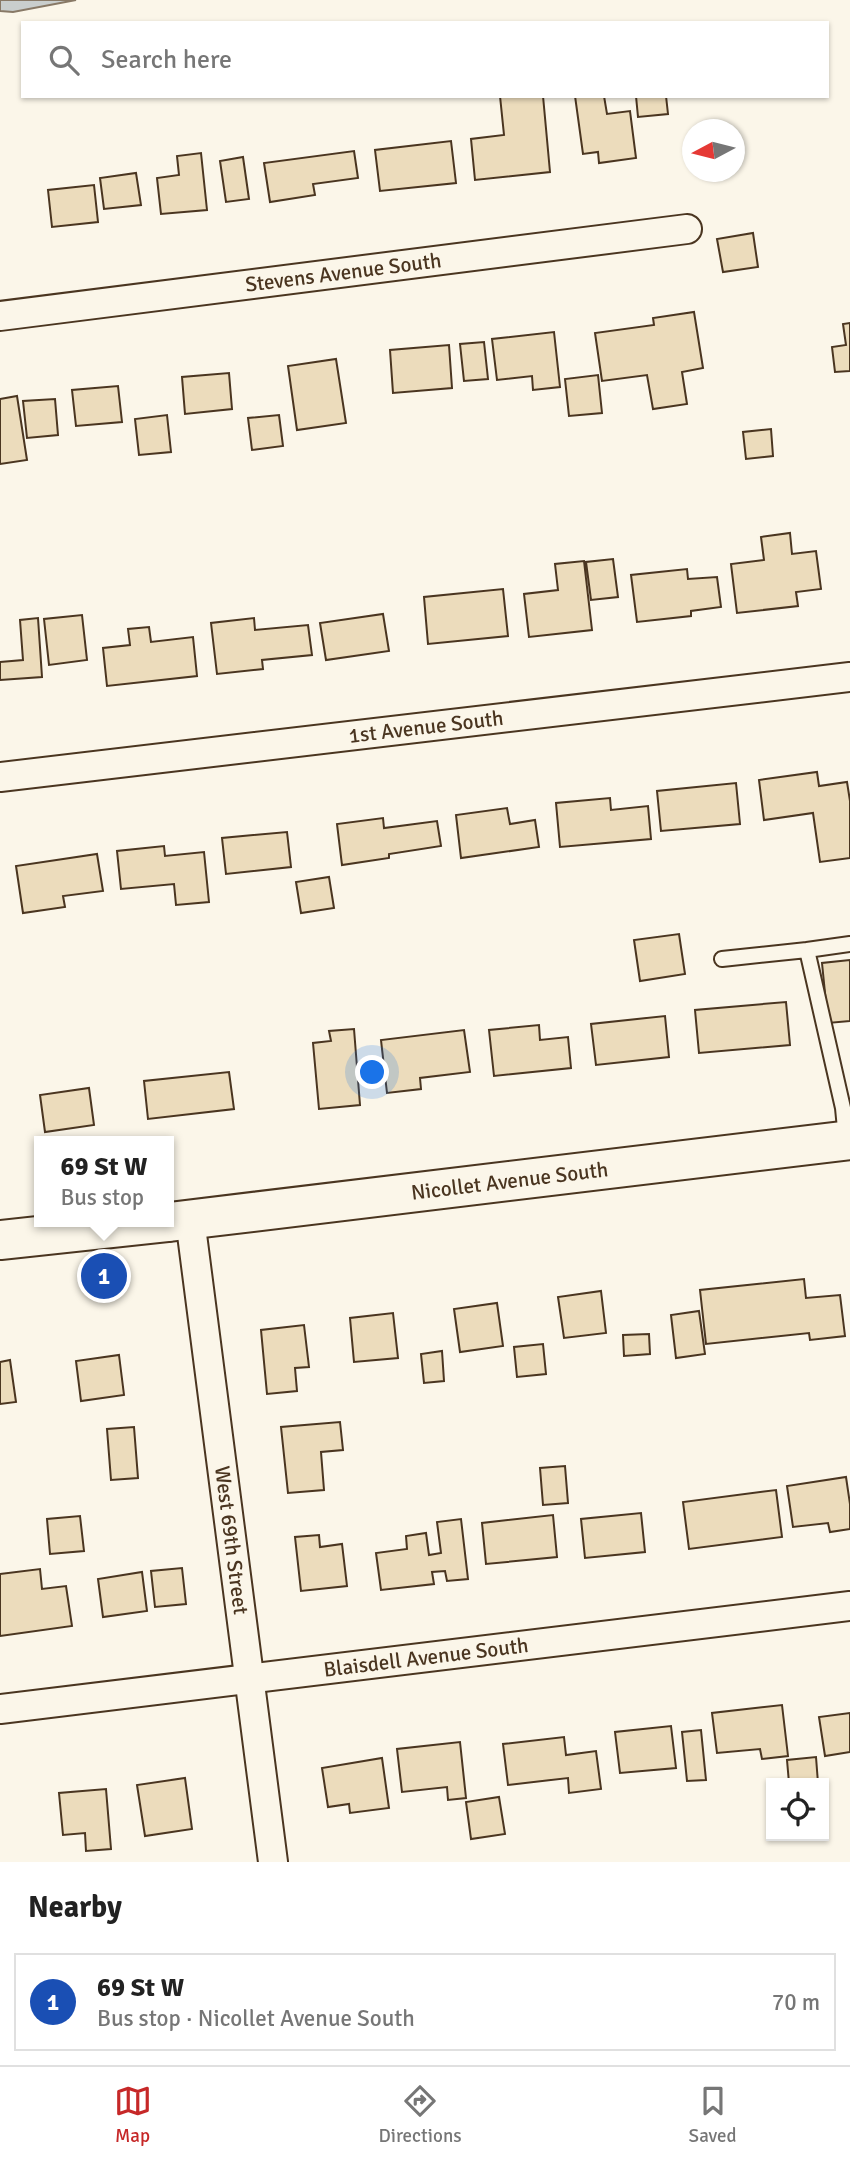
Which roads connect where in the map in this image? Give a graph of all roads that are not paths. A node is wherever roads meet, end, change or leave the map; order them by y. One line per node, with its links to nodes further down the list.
1 (687, 229): 2 (street, Stevens Avenue South)
2 (0, 316)
3 (850, 677): 4 (street, 1st Avenue South)
4 (0, 777)
5 (850, 944): 6 (lane)
6 (807, 950): 7 (lane); 8 (lane)
7 (722, 959)
8 (848, 1141): 9 (main road, Nicollet Avenue South)
9 (175, 1221): 13 (street, West 69th Street)
10 (122, 1227): 11 (main road, Nicollet Avenue South)
11 (0, 1241)
12 (850, 1606): 13 (street, Blaisdell Avenue South)
13 (249, 1679): 14 (street, Blaisdell Avenue South); 15 (street, West 69th Street)
14 (0, 1709)
15 (273, 1862)

